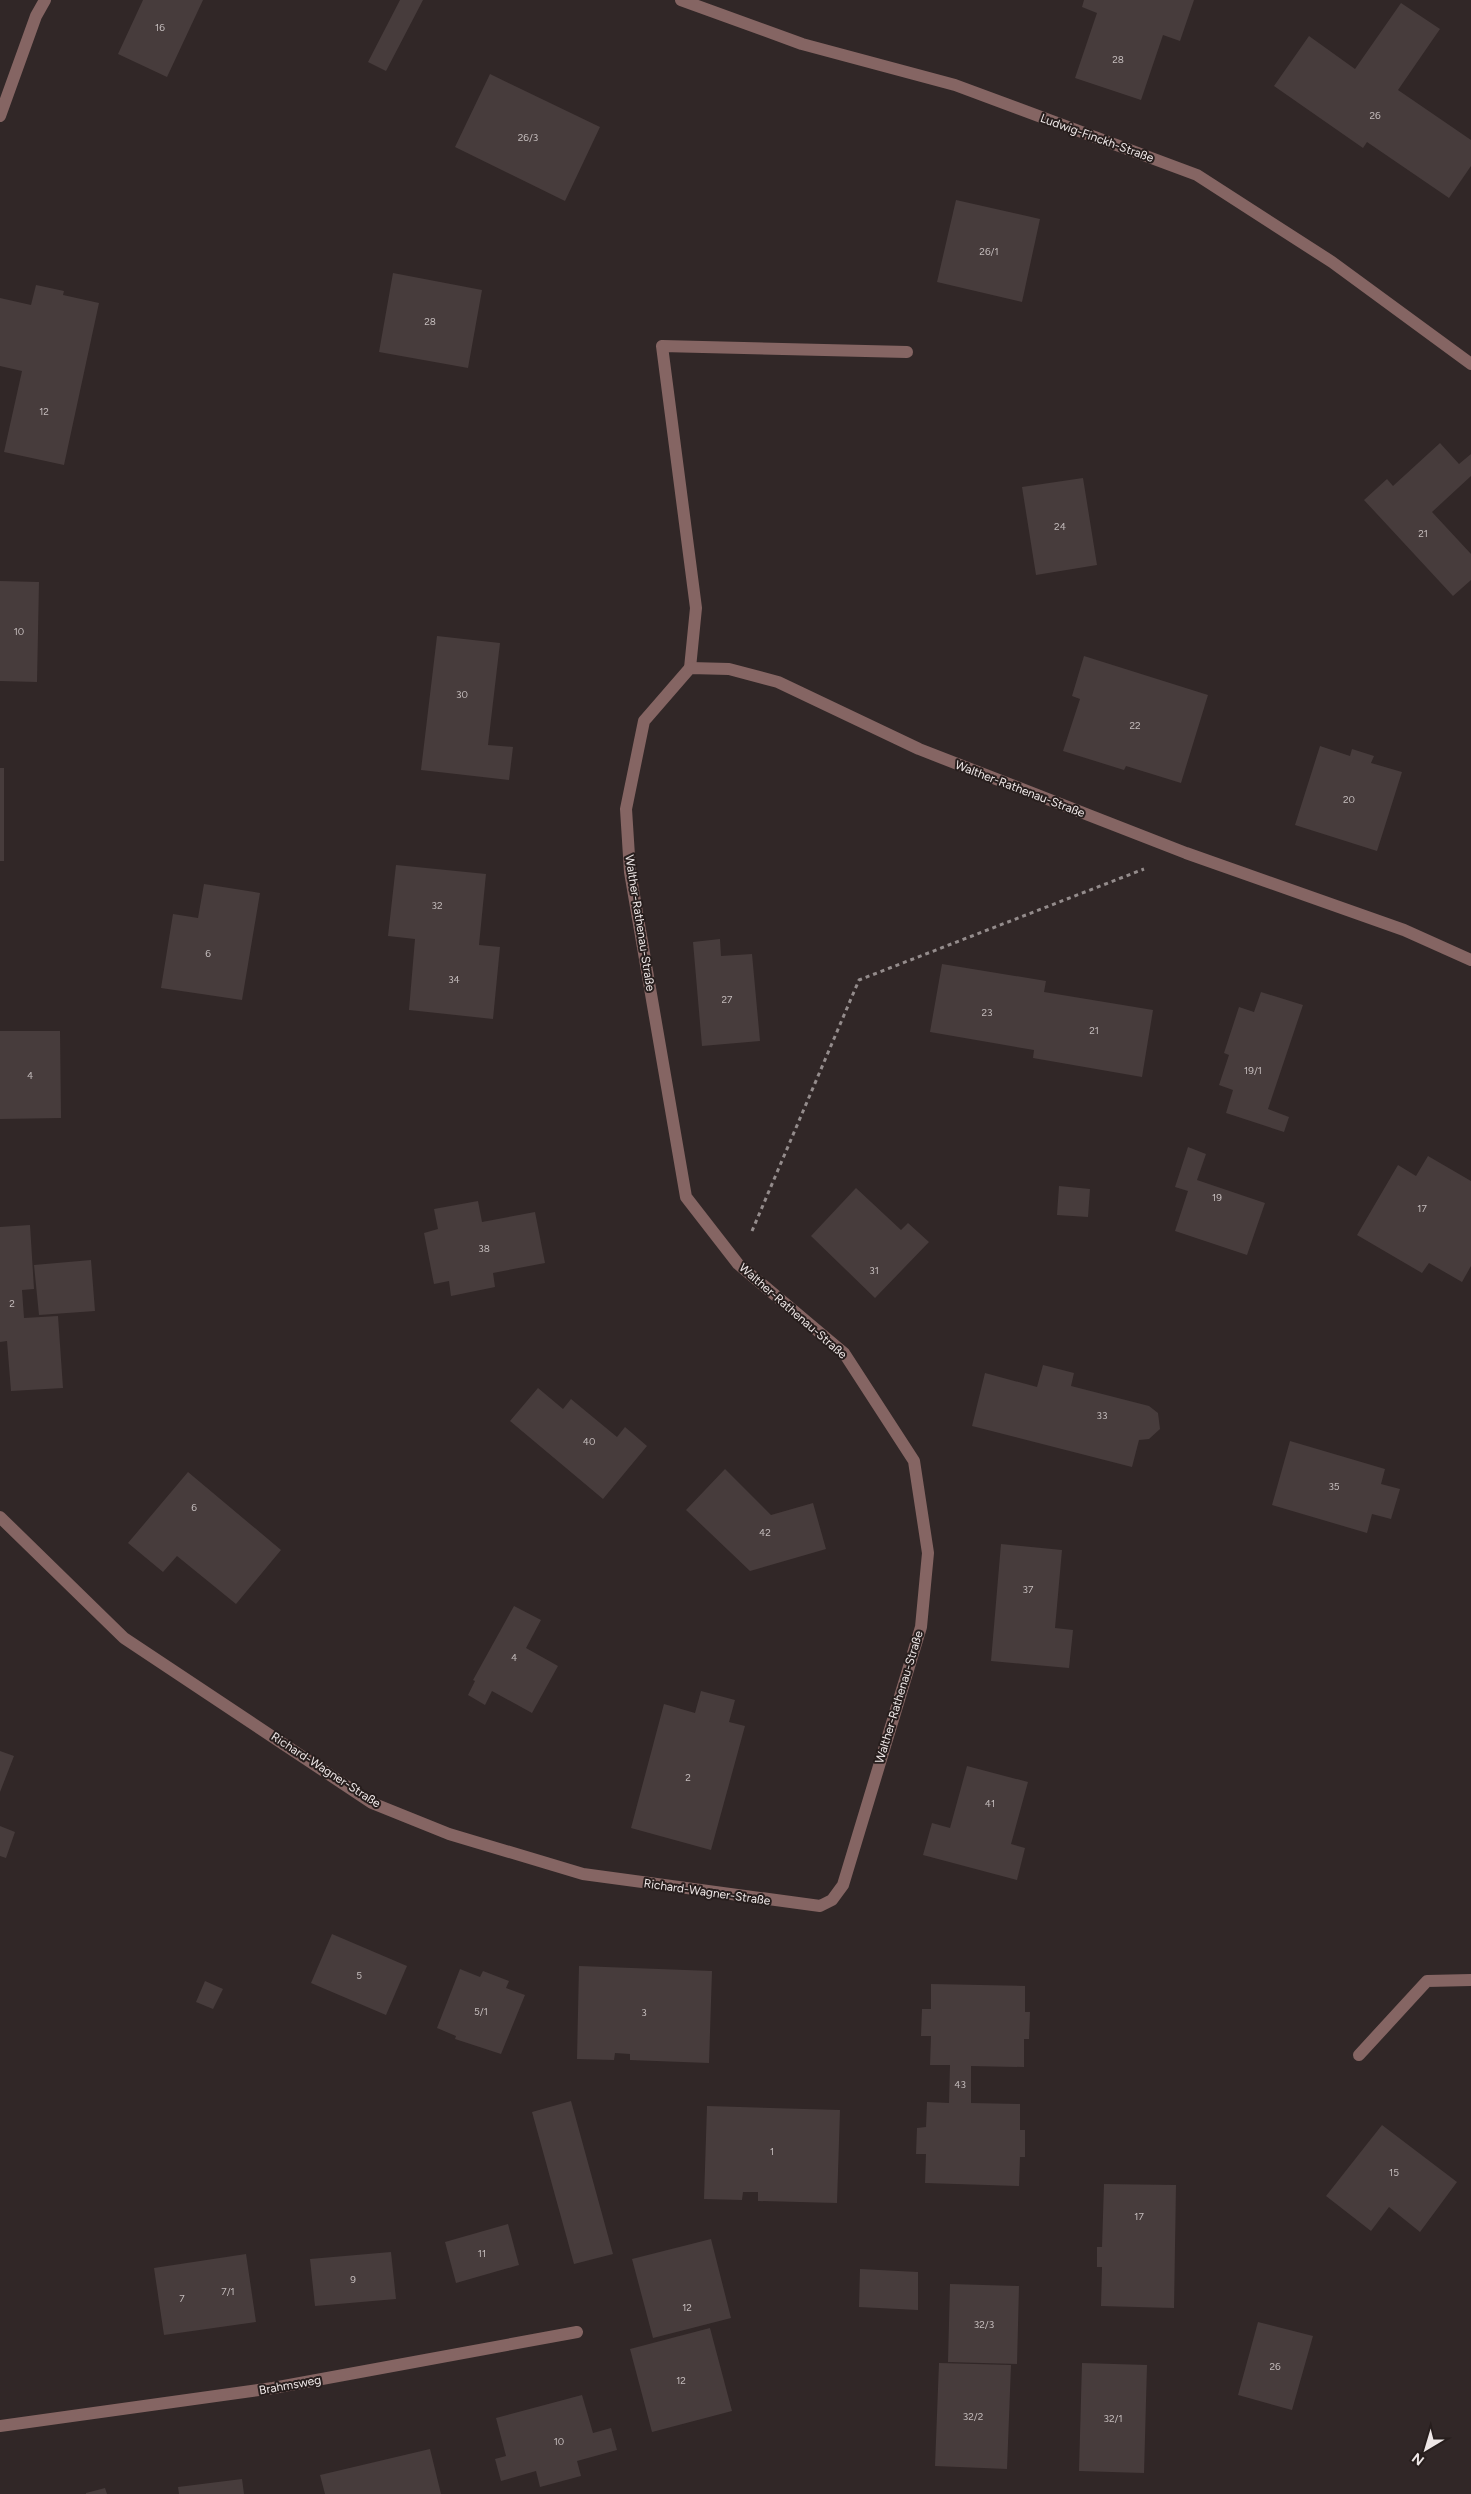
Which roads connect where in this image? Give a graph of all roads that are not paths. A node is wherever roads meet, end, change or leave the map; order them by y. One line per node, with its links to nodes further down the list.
1 (45, 0): 3 (street)
2 (681, 0): 5 (street, Ludwig-Finckh-Straße)
3 (0, 116)
4 (907, 352): 6 (street)
5 (1471, 364)
6 (690, 668): 7 (street, Walther-Rathenau-Straße); 9 (street, Walther-Rathenau-Straße)
7 (1471, 960)
8 (0, 1517): 9 (street, Richard-Wagner-Straße)
9 (806, 1906)
10 (1471, 1980): 11 (street)
11 (1359, 2055)
12 (577, 2332): 13 (street, Brahmsweg)
13 (0, 2426)

